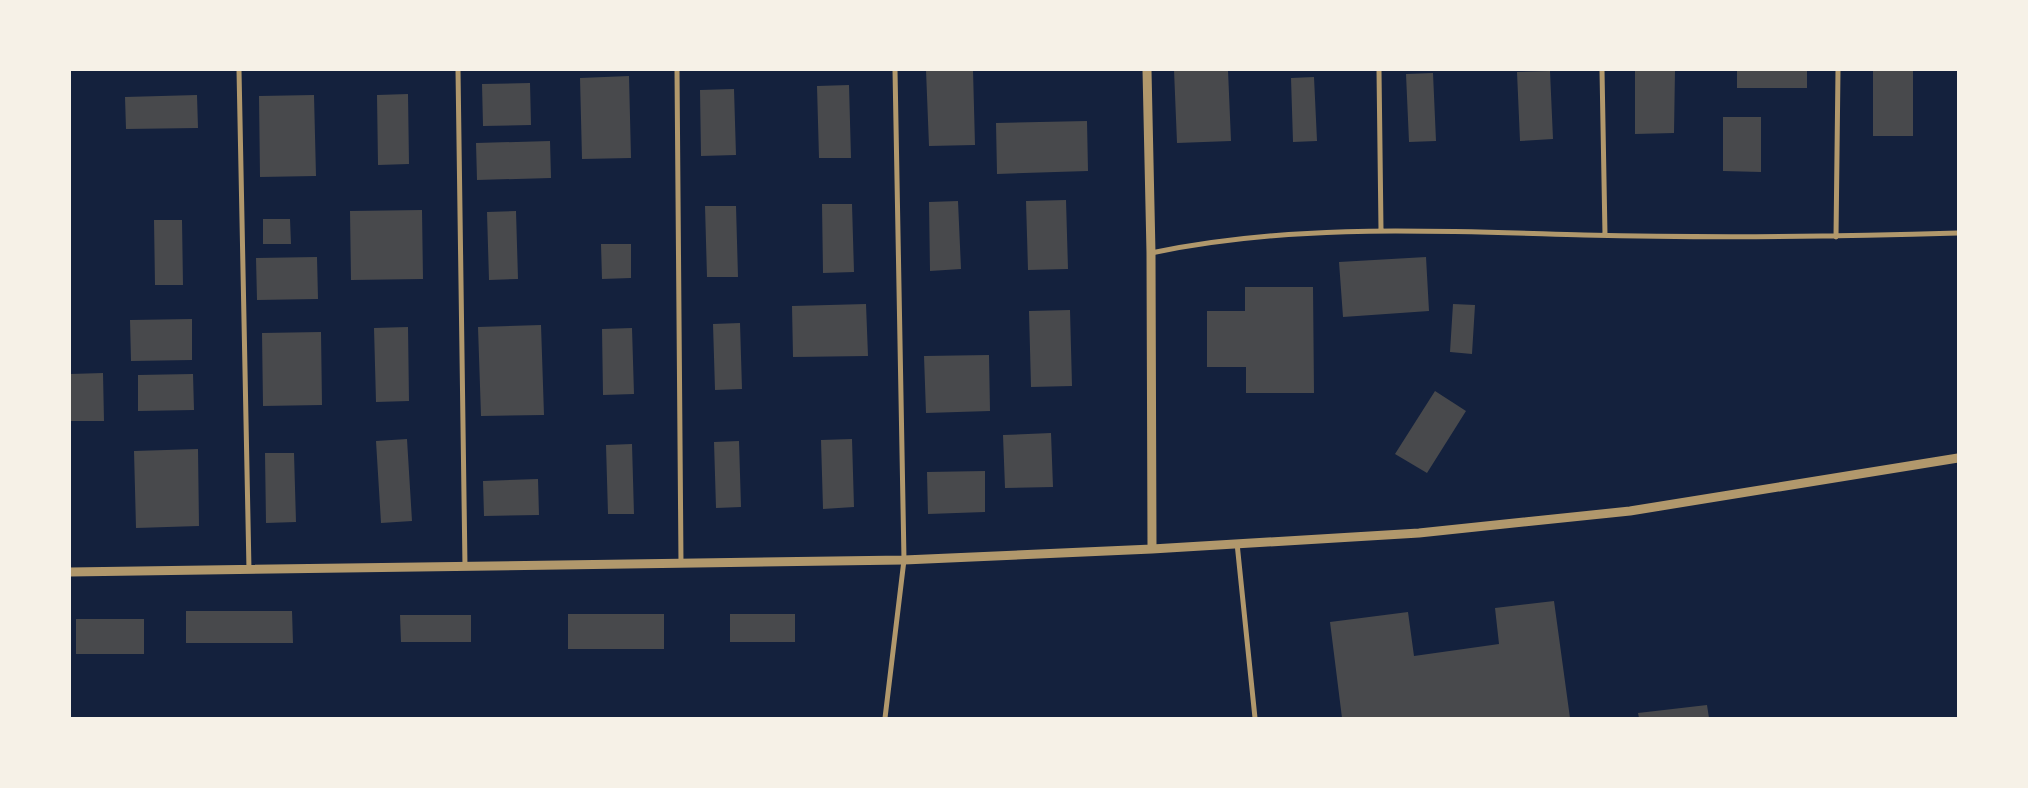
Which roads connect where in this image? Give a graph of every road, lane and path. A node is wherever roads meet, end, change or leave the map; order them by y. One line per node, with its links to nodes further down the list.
1 (239, 70): 20 (street)
2 (458, 70): 19 (street)
3 (677, 70): 18 (street)
4 (895, 70): 17 (street)
5 (1147, 70): 13 (street)
6 (1379, 70): 9 (street)
7 (1602, 70): 11 (street)
8 (1838, 70): 12 (street)
9 (1381, 230): 11 (street); 13 (street)
10 (1958, 233): 12 (street)
11 (1605, 235): 12 (street)
12 (1836, 237)
13 (1151, 253): 16 (street)
14 (1958, 458): 15 (street)
15 (1237, 543): 16 (street); 23 (street)
16 (1152, 549): 17 (street)
17 (904, 560): 18 (street); 22 (street)
18 (681, 563): 19 (street)
19 (465, 567): 20 (street)
20 (249, 570): 21 (street)
21 (70, 572)
22 (885, 718)
23 (1255, 718)

